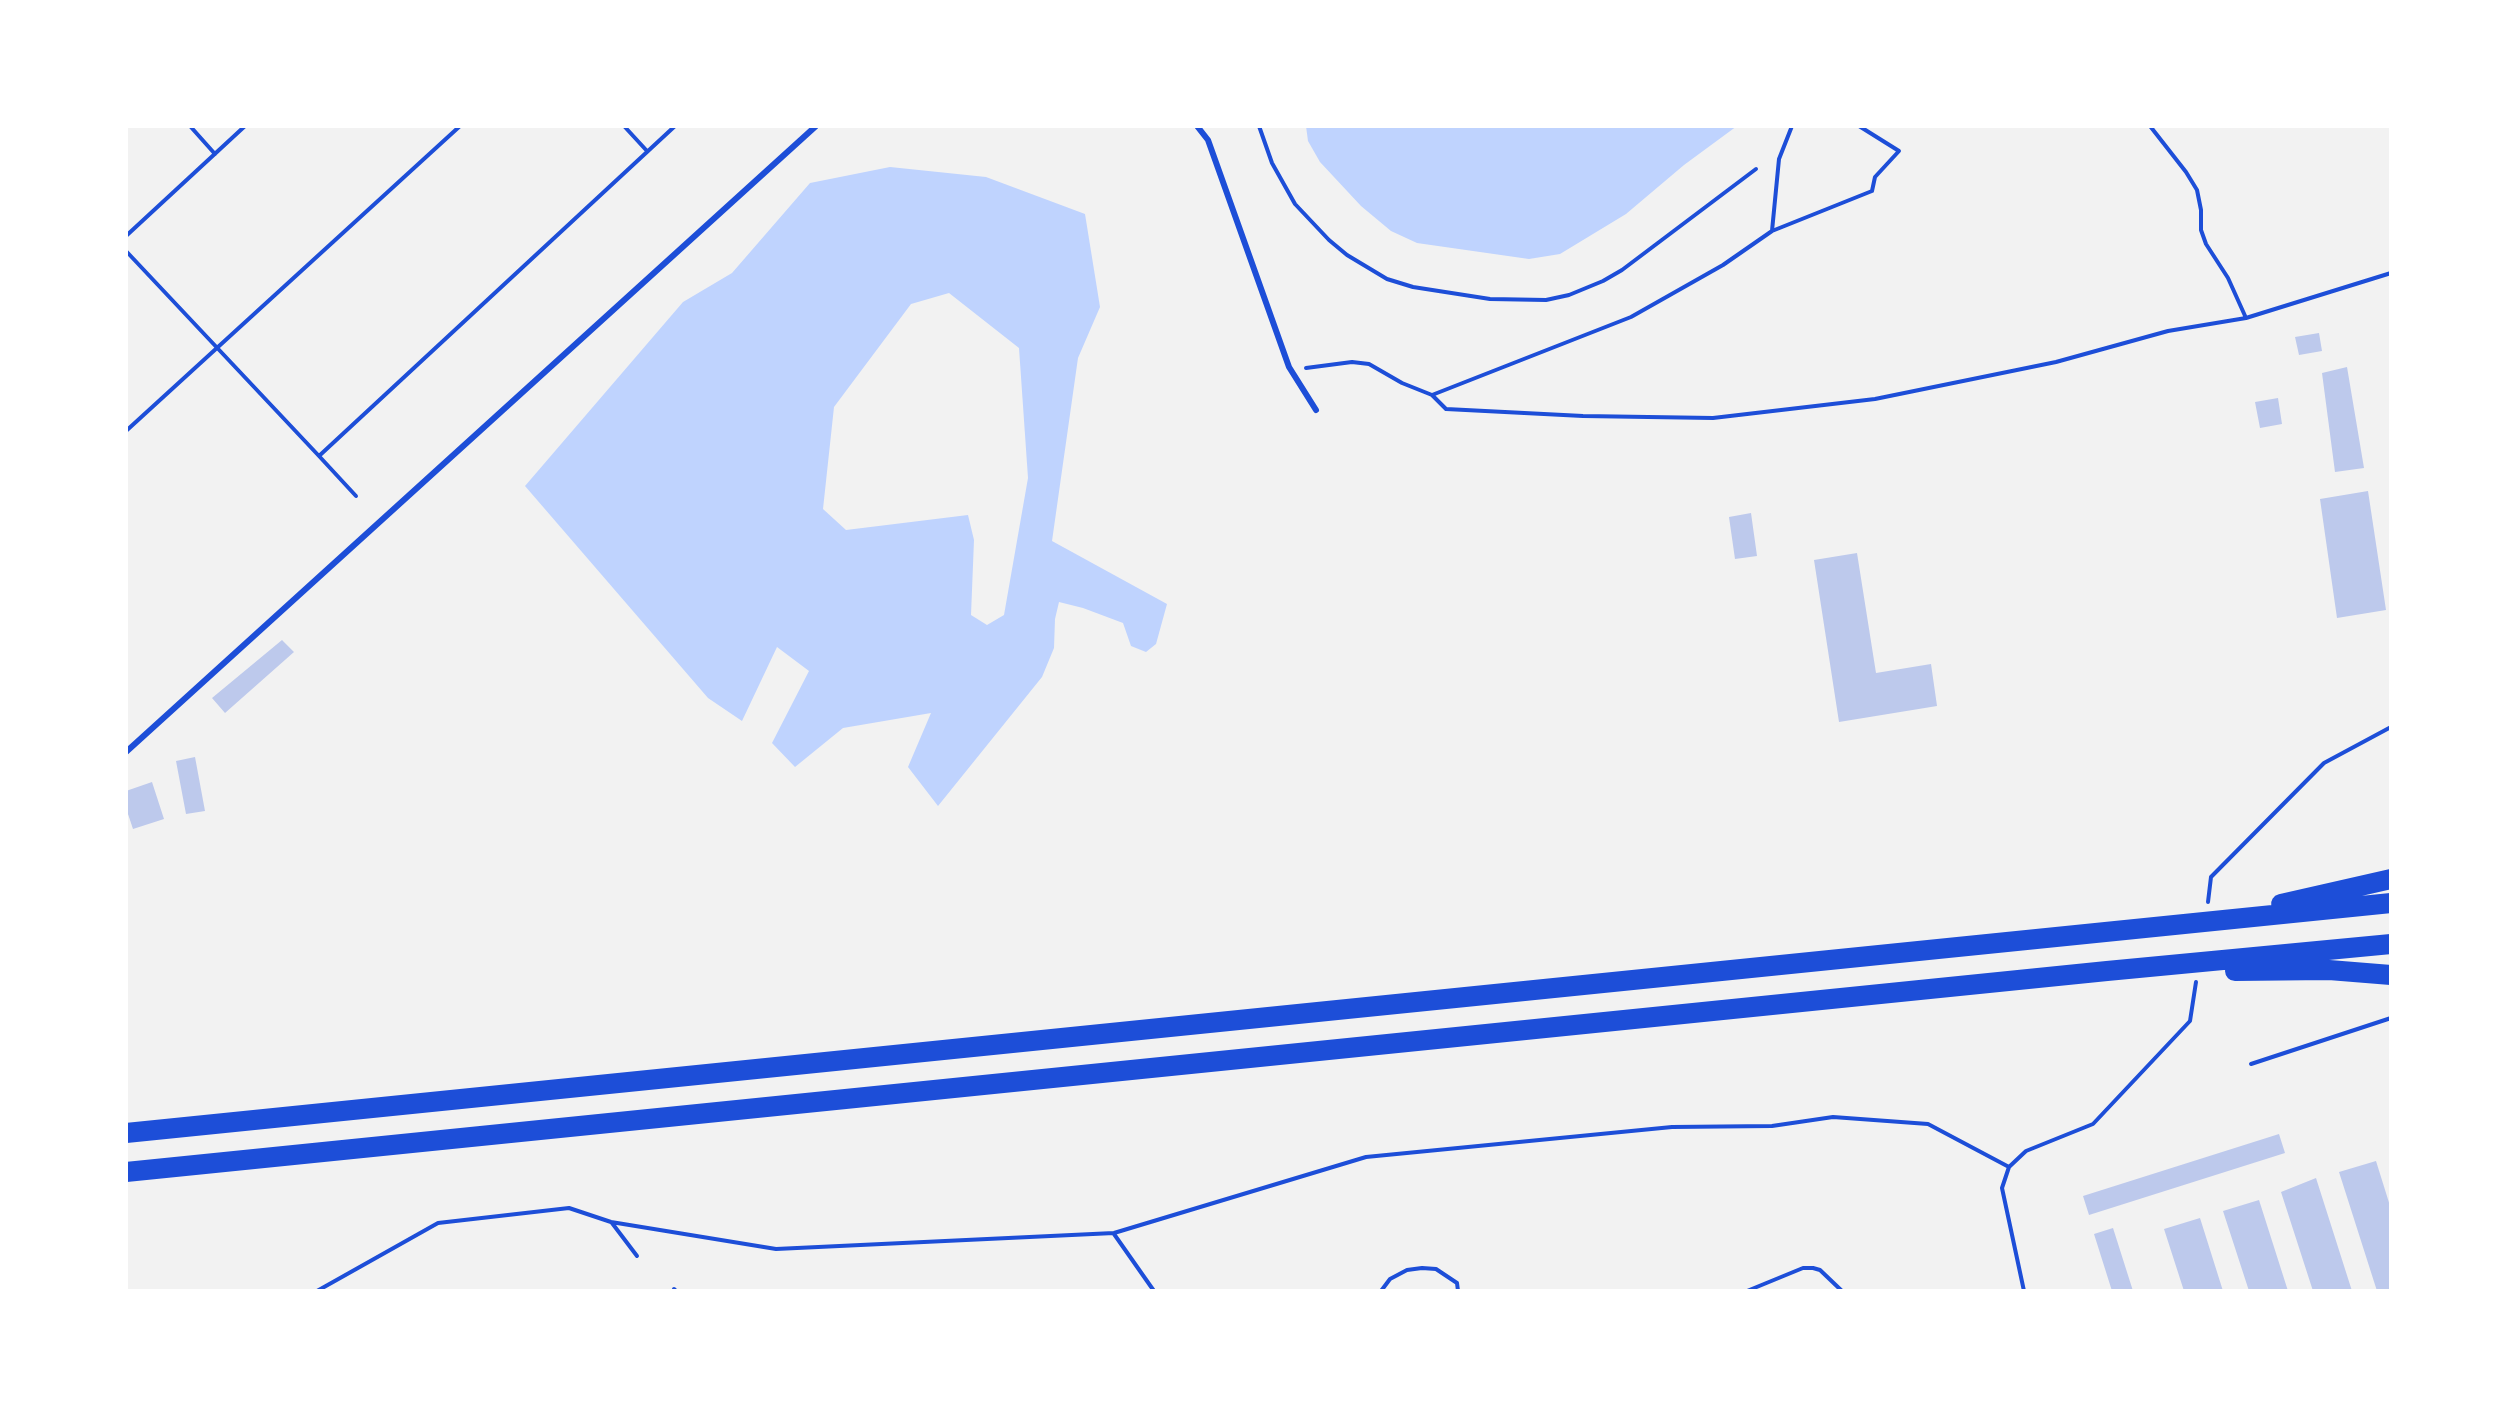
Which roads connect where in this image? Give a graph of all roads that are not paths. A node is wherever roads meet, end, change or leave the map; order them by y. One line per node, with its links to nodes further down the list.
1 (816, 126): 6 (lane)
2 (1197, 126): 4 (lane)
3 (1204, 126): 4 (lane)
4 (1208, 140): 5 (lane)
5 (1316, 410)
6 (126, 752)
7 (2391, 879): 9 (highway)
8 (2391, 903): 9 (highway)
9 (2231, 918): 13 (highway)
10 (2391, 944): 11 (highway)
11 (2179, 965): 12 (highway); 14 (highway)
12 (2391, 975)
13 (126, 1133)
14 (126, 1172)

